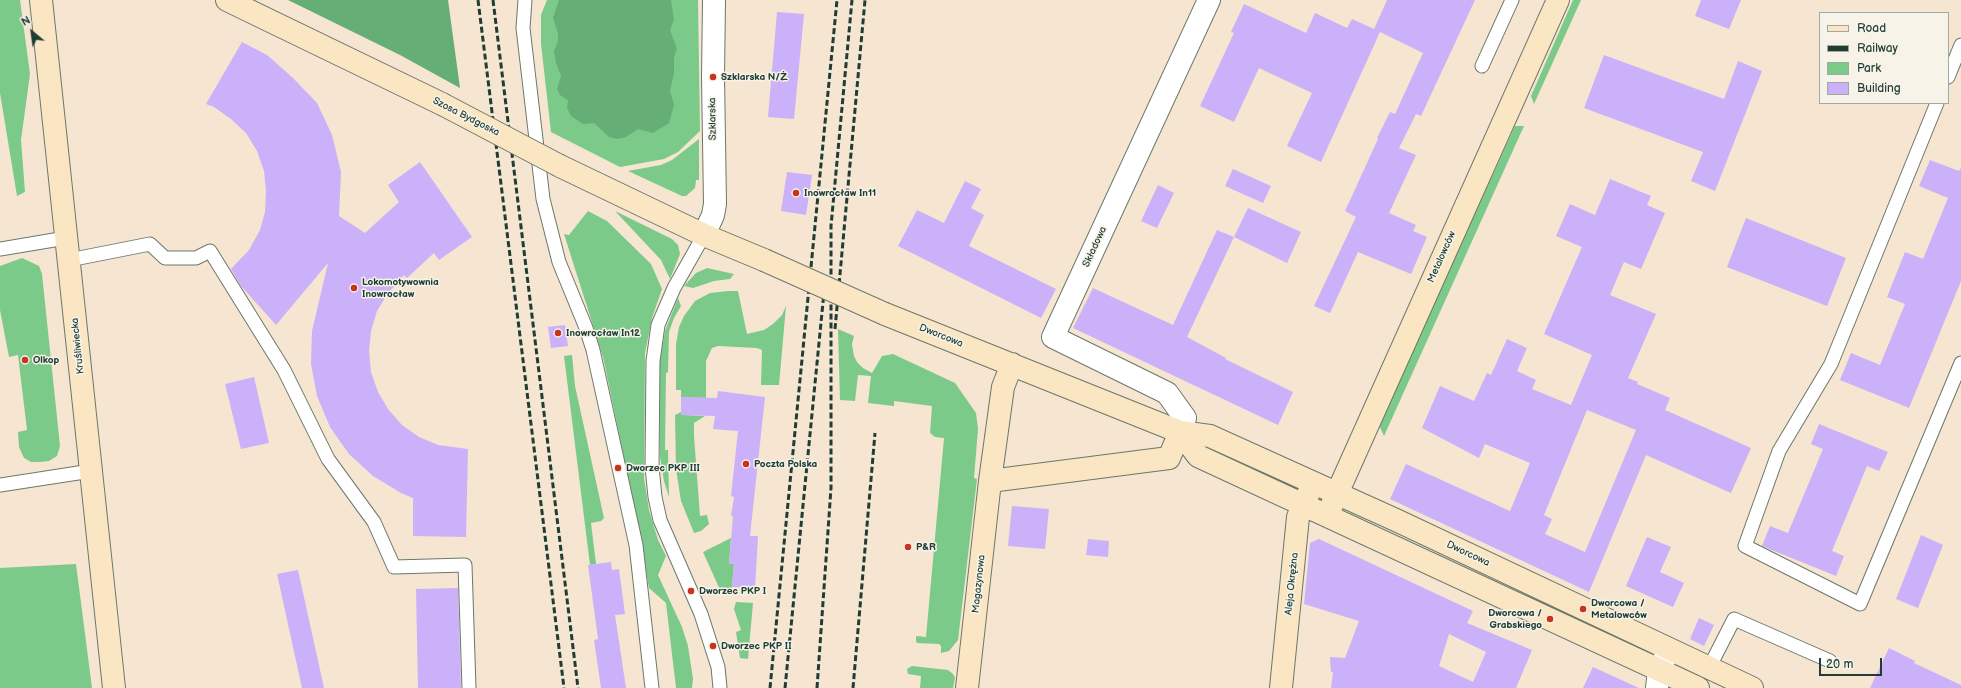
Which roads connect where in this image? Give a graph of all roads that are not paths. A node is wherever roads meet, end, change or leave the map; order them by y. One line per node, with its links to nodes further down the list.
1 (227, 0): 12 (main road, Szosa Bydgoska, bridge)
2 (525, 0): 32 (lane)
3 (714, 0): 12 (street, Szklarska)
4 (1209, 0): 18 (street, Składowa)
5 (1512, 0): 9 (lane)
6 (1558, 0): 23 (main road, Metalowców)
7 (42, 1): 13 (main road, Kruśliwiecka)
8 (1961, 45): 10 (lane)
9 (1482, 66)
10 (1949, 75)
11 (1937, 104): 16 (lane)
12 (704, 235): 17 (main road, Dworcowa, bridge); 33 (lane)
13 (66, 238): 14 (lane); 15 (main road, Kruśliwiecka)
14 (0, 249)
15 (69, 260): 19 (main road, Kruśliwiecka); 31 (lane)
16 (1961, 362)
17 (1012, 364): 18 (main road, Dworcowa); 20 (main road, Magazynowa)
18 (1180, 432): 20 (main road); 21 (main road, Dworcowa); 24 (main road)
19 (91, 471): 22 (lane); 30 (main road, Kruśliwiecka)
20 (990, 481): 34 (main road, Magazynowa)
21 (1313, 483): 23 (main road, Dworcowa); 24 (main road, Aleja Okrężna)
22 (0, 485)
23 (1336, 493): 25 (main road, Metalowców); 26 (main road, Dworcowa)
24 (1304, 504): 25 (main road); 35 (main road, Aleja Okrężna)
25 (1327, 515): 29 (main road)
26 (1669, 650): 28 (main road, Dworcowa); 29 (street)
27 (1830, 662): 28 (lane)
28 (1709, 668): 37 (main road, Dworcowa)
29 (1658, 679): 36 (main road)
30 (114, 688)
31 (469, 688)
32 (652, 688)
33 (720, 688)
34 (967, 688)
35 (1281, 688)
36 (1698, 688)
37 (1752, 688)

